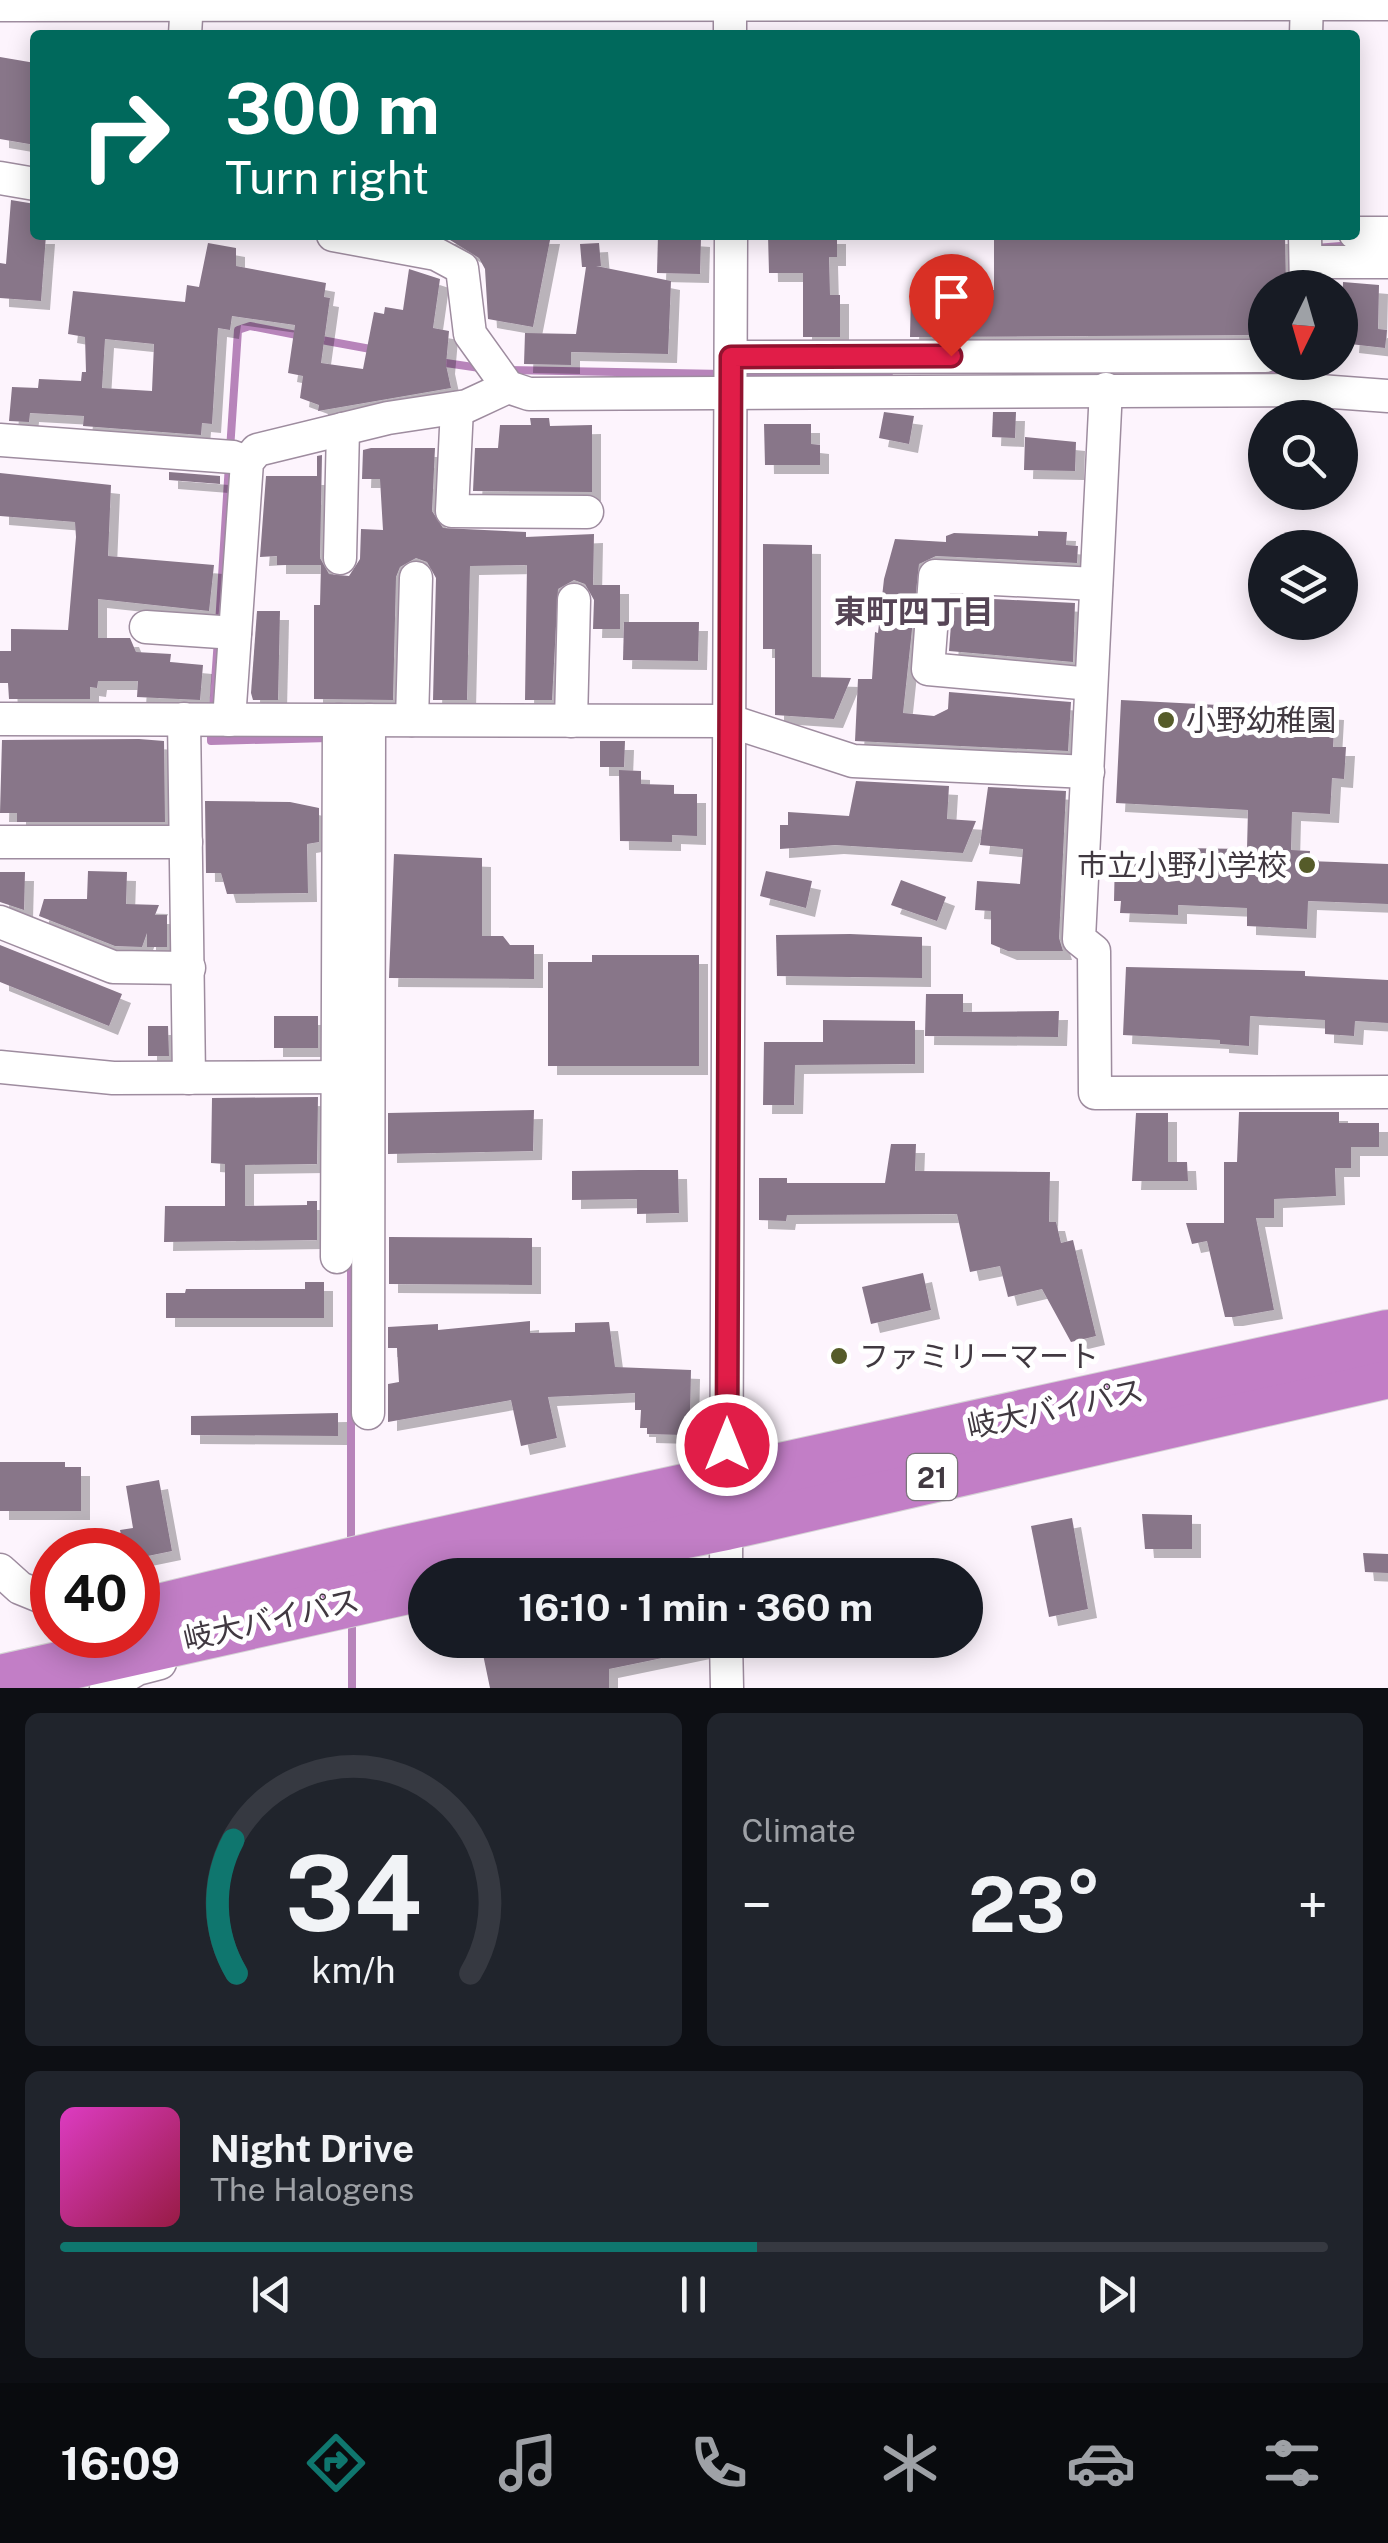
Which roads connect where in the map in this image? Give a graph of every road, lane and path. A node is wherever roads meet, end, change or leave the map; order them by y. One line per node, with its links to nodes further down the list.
1 (1388, 4): 4 (street)
2 (0, 5): 5 (street)
3 (730, 13): 4 (street); 5 (street)
4 (1306, 13)
5 (186, 14)
6 (0, 178): 7 (street)
7 (30, 183)
8 (1360, 233): 9 (street)
9 (1388, 233)
10 (360, 240): 18 (street)
11 (731, 240): 15 (street)
12 (1306, 261): 13 (street)
13 (1388, 262)
14 (1248, 356): 15 (street)
15 (731, 357): 20 (street)
16 (1249, 380): 19 (street)
17 (1322, 380): 21 (street)
18 (508, 387): 20 (street); 22 (street)
19 (1106, 390): 20 (street); 29 (street)
20 (731, 391): 40 (street)
21 (1388, 396)
22 (457, 408): 23 (street); 26 (street)
23 (343, 429): 25 (street); 27 (street)
24 (0, 440): 25 (street)
25 (247, 462): 32 (street)
26 (588, 512)
27 (340, 558)
28 (416, 578): 38 (street)
29 (1096, 584): 33 (street); 33 (street)
30 (574, 600): 39 (street)
31 (146, 626): 32 (street)
32 (235, 633): 36 (street)
33 (1091, 684): 41 (street)
34 (0, 719): 35 (street)
35 (184, 720): 36 (street); 43 (street)
36 (230, 720): 37 (street)
37 (354, 720): 38 (street); 47 (street)
38 (412, 720): 39 (street)
39 (572, 721): 40 (street)
40 (730, 721): 41 (street); 58 (street)
41 (1088, 772): 49 (street)
42 (0, 842): 43 (street)
43 (186, 842): 45 (street)
44 (0, 922): 45 (street)
45 (189, 968): 48 (street)
46 (0, 1067): 48 (street)
47 (352, 1077): 48 (street); 50 (street); 55 (street)
48 (189, 1078)
49 (1388, 1092)
50 (337, 1257)
51 (1388, 1309): 56 (highway, 21)
52 (1388, 1335): 56 (highway, 岐大バイパス / 21)
53 (1388, 1373): 57 (highway, 岐大バイパス / 21)
54 (1388, 1400): 57 (highway, 21)
55 (368, 1413)
56 (1020, 1416): 58 (highway, 岐大バイパス / 21)
57 (1138, 1429): 58 (highway, 岐大バイパス / 21)
58 (727, 1503): 59 (highway, 岐大バイパス / 21); 60 (street); 62 (highway, 岐大バイパス / 21)
59 (535, 1558)
60 (726, 1558)
61 (0, 1570): 65 (street)
62 (266, 1584): 63 (street); 67 (highway, 岐大バイパス / 21)
63 (160, 1589)
64 (408, 1589): 66 (highway, 岐大バイパス)
65 (30, 1592)
66 (320, 1608): 71 (highway, 岐大バイパス); 72 (street)
67 (160, 1609)
68 (30, 1639): 69 (highway)
69 (0, 1646)
70 (726, 1658): 73 (street)
71 (0, 1680)
72 (106, 1688)
73 (727, 1688)

